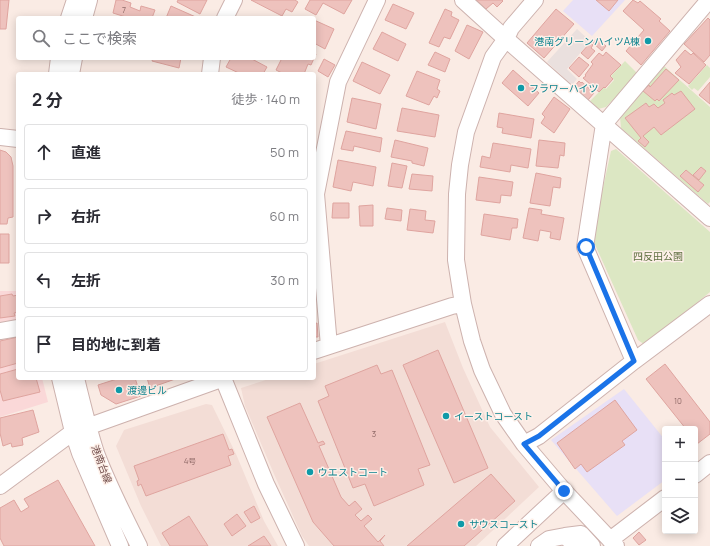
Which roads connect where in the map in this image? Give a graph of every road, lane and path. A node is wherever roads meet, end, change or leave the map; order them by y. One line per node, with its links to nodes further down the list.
1 (75, 0): 8 (street)
2 (89, 0): 9 (street)
3 (234, 0): 10 (street)
4 (377, 0): 26 (street)
5 (463, 0): 11 (street)
6 (534, 0): 11 (street)
7 (709, 0): 18 (street)
8 (71, 16)
9 (85, 16)
10 (226, 16)
11 (506, 39): 18 (street); 22 (street)
12 (59, 60): 15 (street)
13 (74, 60): 16 (street)
14 (212, 60): 17 (street)
15 (57, 72)
16 (71, 72)
17 (210, 72)
18 (604, 124): 21 (street); 28 (street)
19 (0, 137): 20 (street)
20 (16, 139)
21 (710, 218)
22 (463, 304): 26 (street); 34 (street)
23 (710, 304): 28 (street)
24 (16, 328): 25 (street)
25 (0, 331)
26 (329, 346): 27 (street)
27 (316, 350)
28 (634, 361): 34 (street)
29 (61, 380): 33 (street)
30 (76, 380): 33 (street, 港南台線)
31 (217, 380): 33 (street)
32 (224, 380): 44 (street)
33 (81, 429): 37 (street); 42 (street, 港南台線); 43 (street, 港南台線)
34 (524, 444): 38 (street)
35 (710, 463): 36 (street)
36 (698, 473)
37 (0, 486)
38 (564, 491): 41 (street); 45 (street)
39 (662, 501): 41 (street)
40 (570, 541): 46 (street); 47 (street)
41 (613, 543)
42 (120, 546)
43 (139, 546)
44 (296, 546)
45 (505, 546)
46 (539, 546)
47 (592, 546)

